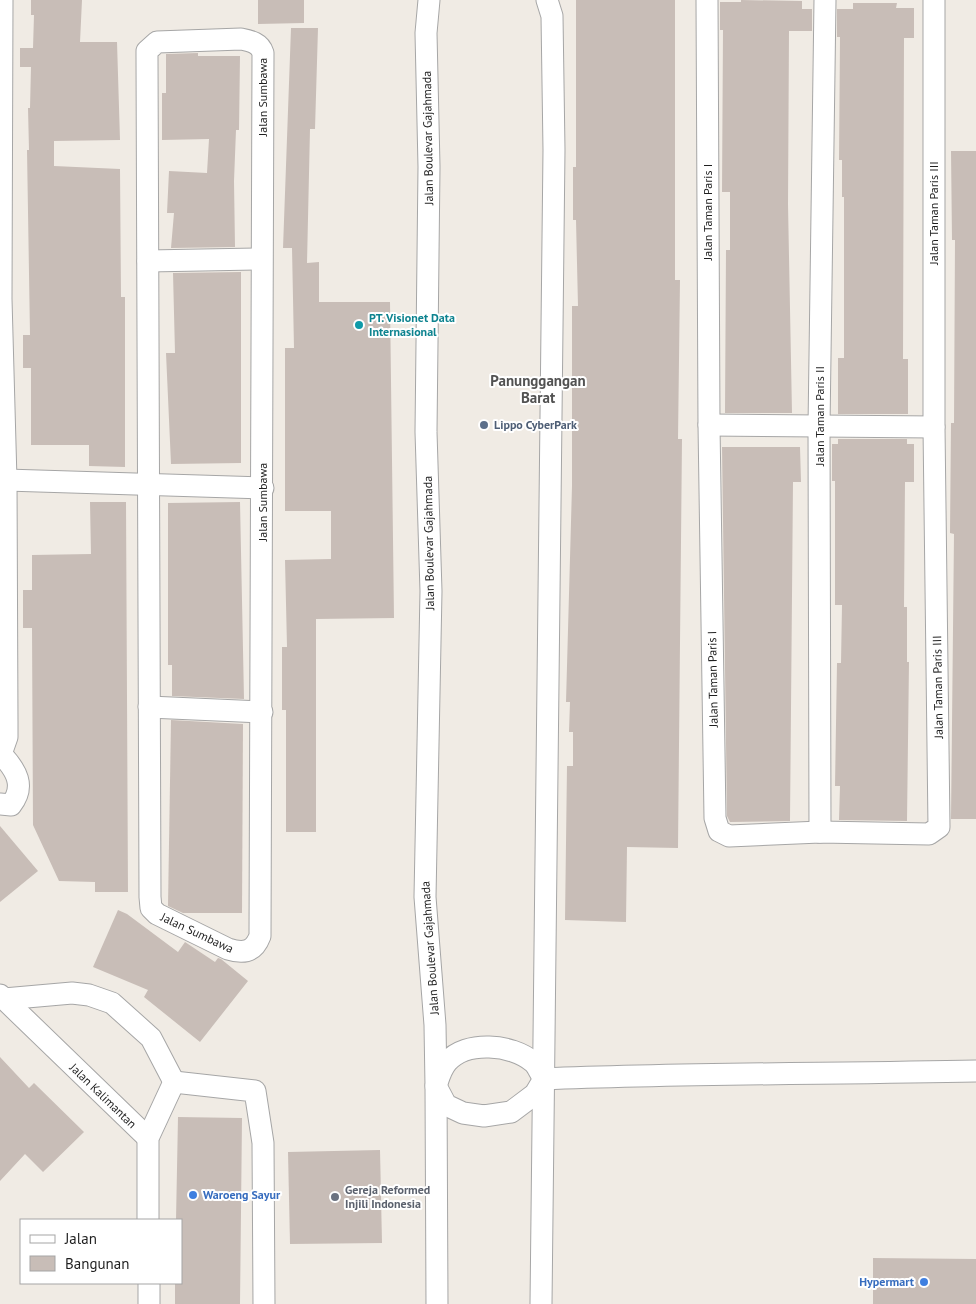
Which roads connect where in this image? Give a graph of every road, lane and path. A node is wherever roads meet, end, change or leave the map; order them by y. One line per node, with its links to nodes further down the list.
1 (2, 0): 9 (street)
2 (429, 0): 27 (street, Jalan Boulevar Gajahmada)
3 (547, 0): 25 (street)
4 (707, 0): 10 (street, Jalan Taman Paris I)
5 (825, 0): 11 (street, Jalan Taman Paris II)
6 (934, 0): 12 (street, Jalan Taman Paris III)
7 (261, 259): 8 (street); 8 (street, Jalan Sumbawa); 15 (street, Jalan Sumbawa)
8 (148, 260): 14 (street, Jalan Sumbawa)
9 (0, 299): 13 (street)
10 (709, 425): 11 (street); 20 (street, Jalan Taman Paris I)
11 (820, 427): 12 (street); 20 (street, Jalan Taman Paris II)
12 (934, 427): 20 (street, Jalan Taman Paris III)
13 (6, 480): 14 (street); 18 (street)
14 (150, 485): 15 (street); 16 (street, Jalan Sumbawa)
15 (263, 488): 17 (street, Jalan Sumbawa)
16 (150, 707): 17 (street); 17 (street, Jalan Sumbawa)
17 (262, 712)
18 (1, 756): 19 (street)
19 (0, 804)
20 (820, 832)
21 (2, 997): 22 (street); 23 (street, Jalan Kalimantan)
22 (27, 997): 23 (street); 26 (street)
23 (28, 1023): 28 (street, Jalan Kalimantan)
24 (976, 1071): 25 (street)
25 (544, 1079): 27 (street); 27 (street); 34 (street)
26 (174, 1082): 28 (street); 32 (street)
27 (436, 1086): 33 (street, Jalan Boulevar Gajahmada)
28 (148, 1138): 29 (street, Jalan Kalimantan)
29 (148, 1219)
30 (149, 1284): 31 (street)
31 (149, 1304)
32 (264, 1304)
33 (437, 1304)
34 (541, 1304)

